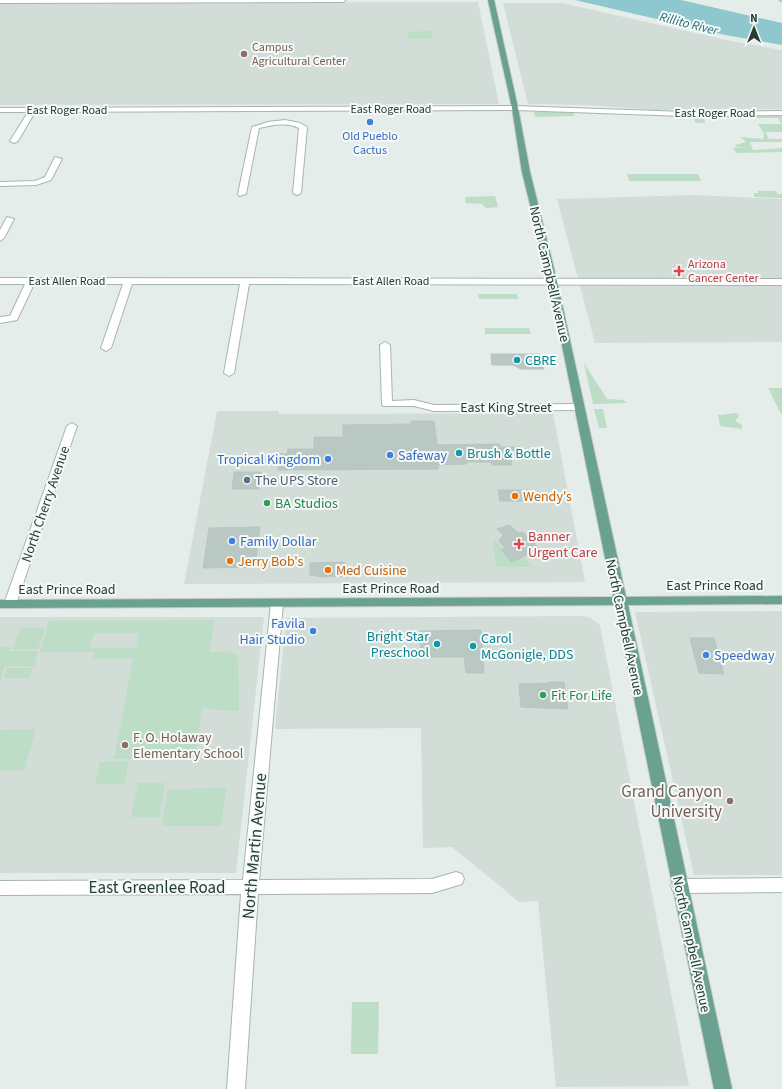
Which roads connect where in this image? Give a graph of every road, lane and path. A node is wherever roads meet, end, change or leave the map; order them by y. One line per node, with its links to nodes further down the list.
1 (266, 0): 2 (street); 8 (street)
2 (278, 0): 3 (street)
3 (318, 0): 4 (street)
4 (325, 0): 5 (street)
5 (343, 0)
6 (491, 0): 9 (main road, North Campbell Avenue)
7 (0, 1): 8 (street)
8 (20, 1)
9 (515, 108): 11 (street, East Roger Road); 12 (street, East Roger Road); 20 (main road, North Campbell Avenue)
10 (0, 110): 11 (street, East Roger Road)
11 (32, 110): 13 (street)
12 (782, 113)
13 (14, 141)
14 (58, 159): 15 (street)
15 (0, 184)
16 (297, 193): 17 (street)
17 (242, 194)
18 (10, 219): 19 (street)
19 (0, 238)
20 (550, 269): 25 (main road, North Campbell Avenue); 26 (street)
21 (0, 281): 22 (street, East Allen Road)
22 (31, 281): 23 (street, East Allen Road); 28 (street)
23 (128, 281): 24 (street, East Allen Road); 30 (street)
24 (245, 281): 25 (street, East Allen Road); 31 (street)
25 (553, 281): 27 (street, East Allen Road); 32 (main road, North Campbell Avenue)
26 (611, 281)
27 (782, 282)
28 (0, 320)
29 (384, 345): 32 (street, East King Street)
30 (106, 348)
31 (229, 373)
32 (579, 407): 35 (main road, North Campbell Avenue)
33 (72, 426): 37 (street, North Cherry Avenue)
34 (782, 600): 35 (main road, East Prince Road)
35 (619, 601): 36 (main road, East Prince Road); 41 (main road, North Campbell Avenue)
36 (277, 603): 37 (main road, East Prince Road); 40 (street, North Martin Avenue)
37 (5, 604)
38 (456, 878): 40 (street, East Greenlee Road)
39 (782, 885): 41 (street)
40 (250, 886): 42 (street, East Greenlee Road); 43 (street, North Martin Avenue)
41 (679, 886): 44 (main road, North Campbell Avenue)
42 (0, 888)
43 (236, 1089)
44 (723, 1089)

